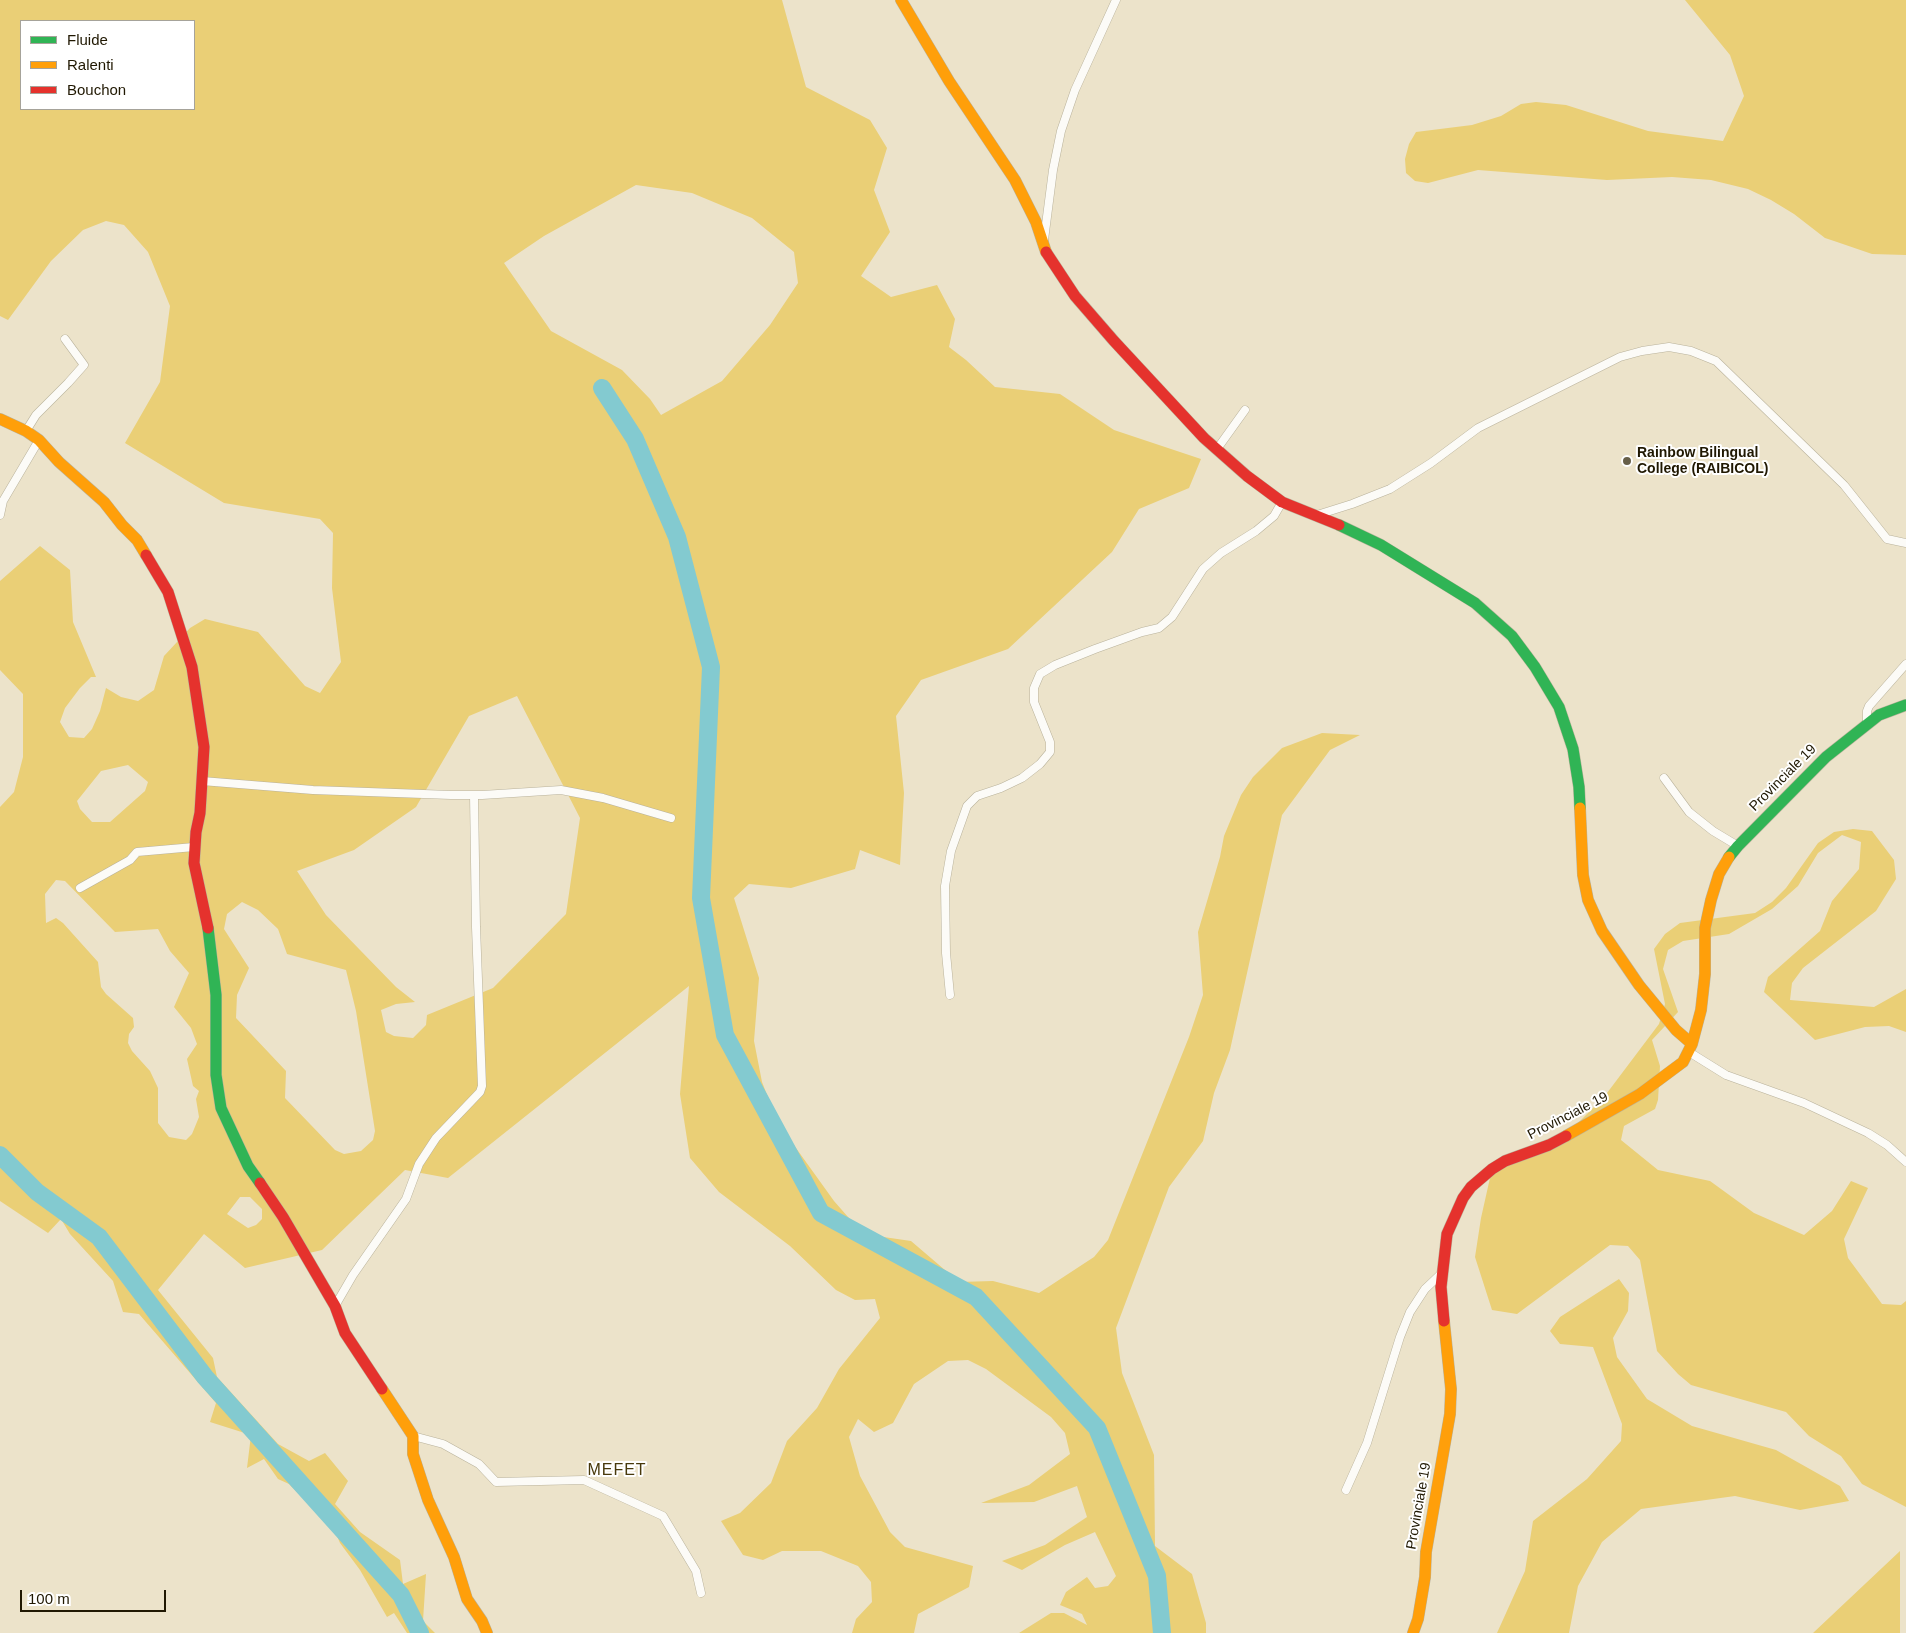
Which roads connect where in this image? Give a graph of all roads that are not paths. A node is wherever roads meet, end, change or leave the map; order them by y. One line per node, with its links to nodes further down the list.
1 (901, 0): 3 (street)
2 (1116, 0): 3 (street)
3 (1044, 244): 9 (street)
4 (66, 339): 7 (street)
5 (1245, 410): 9 (street)
6 (0, 419): 7 (street)
7 (26, 430): 8 (street)
8 (39, 440): 11 (street); 18 (street)
9 (1216, 449): 10 (street)
10 (1282, 502): 12 (street); 24 (street)
11 (0, 515)
12 (1315, 516): 13 (street); 25 (street)
13 (1906, 543)
14 (1906, 664): 16 (street)
15 (1906, 705): 16 (street, Provinciale 19)
16 (1868, 723): 21 (street, Provinciale 19)
17 (1664, 778): 21 (street)
18 (202, 781): 19 (street); 22 (street)
19 (474, 795): 20 (street); 28 (street)
20 (671, 818)
21 (1738, 846): 25 (street, Provinciale 19)
22 (194, 847): 23 (street); 28 (street)
23 (80, 888)
24 (950, 995)
25 (1690, 1048): 26 (street); 27 (street, Provinciale 19)
26 (1906, 1162)
27 (1442, 1273): 30 (street); 33 (street, Provinciale 19)
28 (335, 1306): 29 (street)
29 (413, 1436): 31 (street); 32 (street)
30 (1346, 1490)
31 (701, 1593)
32 (487, 1633)
33 (1414, 1633)

